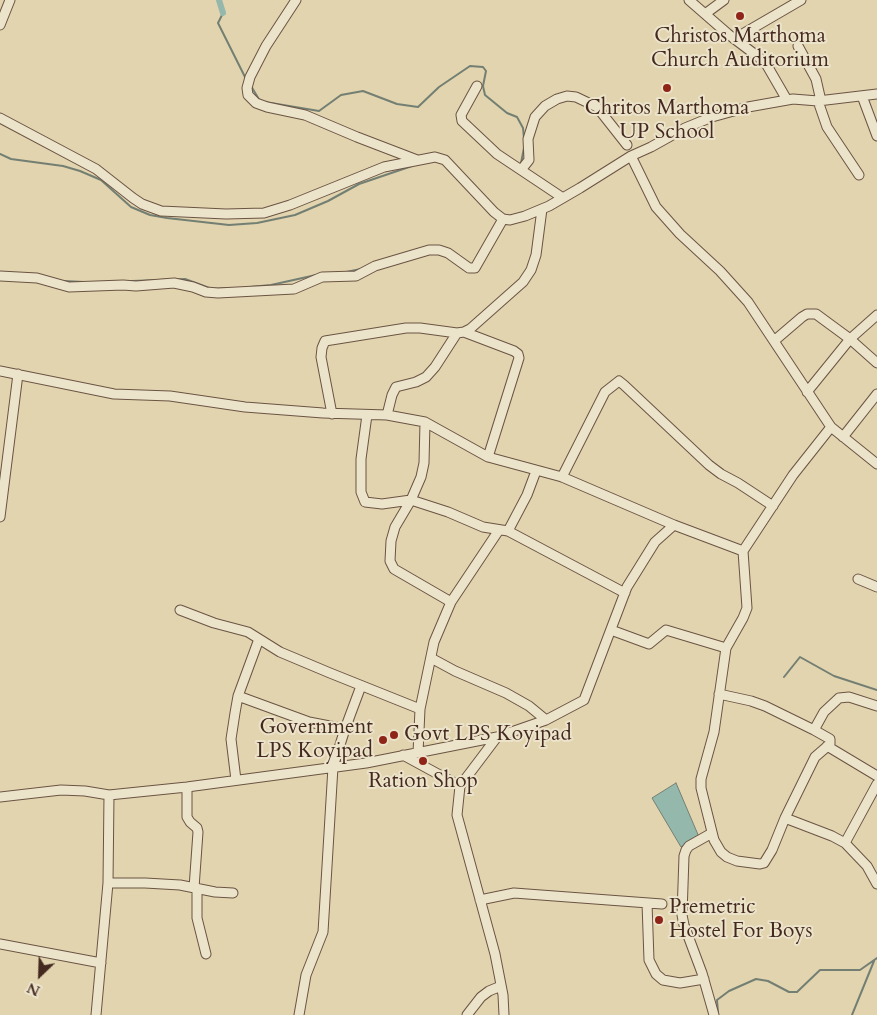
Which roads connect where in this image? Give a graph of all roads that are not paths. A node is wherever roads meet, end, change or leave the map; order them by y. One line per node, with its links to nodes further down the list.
1 (10, 0): 7 (street)
2 (296, 0): 19 (street)
3 (689, 0): 6 (street)
4 (724, 0): 6 (street)
5 (801, 0): 8 (street)
6 (705, 14): 8 (street)
7 (0, 25)
8 (734, 39): 13 (street)
9 (798, 46): 14 (street)
10 (477, 86): 20 (street)
11 (877, 94): 12 (street)
12 (862, 96): 14 (street); 16 (street)
13 (787, 100): 14 (street); 18 (street)
14 (819, 101): 21 (street)
15 (0, 118): 19 (street)
16 (877, 136)
17 (627, 145): 20 (street)
18 (631, 156): 22 (street); 29 (street)
19 (418, 160): 24 (street)
20 (521, 170): 22 (street)
21 (859, 175)
22 (563, 198): 23 (street)
23 (542, 209): 24 (street); 27 (street)
24 (503, 219): 25 (street)
25 (0, 276)
26 (877, 315): 28 (street)
27 (461, 333): 35 (street); 37 (street); 41 (street)
28 (850, 339): 29 (street); 30 (street); 33 (street)
29 (774, 341): 33 (street)
30 (877, 363)
31 (0, 371): 32 (street)
32 (18, 374): 35 (street); 47 (street)
33 (806, 392): 39 (street)
34 (877, 394): 40 (street)
35 (332, 414): 36 (street)
36 (367, 415): 37 (street); 45 (street)
37 (387, 415): 38 (street)
38 (425, 422): 41 (street); 45 (street)
39 (831, 427): 40 (street); 46 (street)
40 (843, 437): 42 (street)
41 (488, 458): 43 (street)
42 (877, 464)
43 (536, 471): 44 (street); 49 (street)
44 (562, 476): 46 (street); 48 (street)
45 (411, 500): 49 (street); 54 (street)
46 (773, 506): 50 (street)
47 (0, 517)
48 (674, 525): 50 (street); 53 (street)
49 (503, 531): 53 (street); 54 (street)
50 (743, 551): 58 (street)
51 (858, 579): 52 (street)
52 (877, 587)
53 (625, 593): 56 (street)
54 (452, 602): 59 (street)
55 (180, 610): 57 (street)
56 (612, 630): 58 (street); 65 (street)
57 (259, 639): 60 (street); 62 (street)
58 (726, 648): 61 (street)
59 (431, 658): 64 (street); 65 (street)
60 (361, 686): 64 (street); 66 (street)
61 (719, 694): 67 (street); 81 (street)
62 (238, 696): 66 (street); 74 (street)
63 (877, 706): 67 (street)
64 (420, 709): 70 (street)
65 (546, 720): 68 (street)
66 (344, 729): 72 (street)
67 (814, 730): 69 (street)
68 (497, 737): 70 (street); 76 (street)
69 (827, 746): 73 (street); 80 (street)
70 (418, 753): 71 (street)
71 (403, 755): 72 (street); 76 (street)
72 (333, 767): 74 (street); 96 (street)
73 (877, 776)
74 (236, 780): 77 (street)
75 (877, 784): 82 (street)
76 (460, 786): 87 (street)
77 (188, 787): 78 (street); 85 (street)
78 (109, 795): 79 (street); 83 (street)
79 (0, 797)
80 (785, 818): 81 (street); 82 (street)
81 (712, 833): 93 (street)
82 (845, 843): 84 (street)
83 (108, 883): 85 (street); 92 (street)
84 (877, 884)
85 (196, 888): 86 (street); 91 (street)
86 (234, 893)
87 (480, 900): 88 (street); 94 (street)
88 (647, 903): 89 (street); 93 (street)
89 (662, 904)
90 (0, 944): 92 (street)
91 (206, 954)
92 (101, 963): 95 (street)
93 (704, 979): 99 (street)
94 (501, 986): 97 (street); 98 (street)
95 (96, 1015)
96 (299, 1015)
97 (467, 1015)
98 (504, 1015)
99 (714, 1015)

